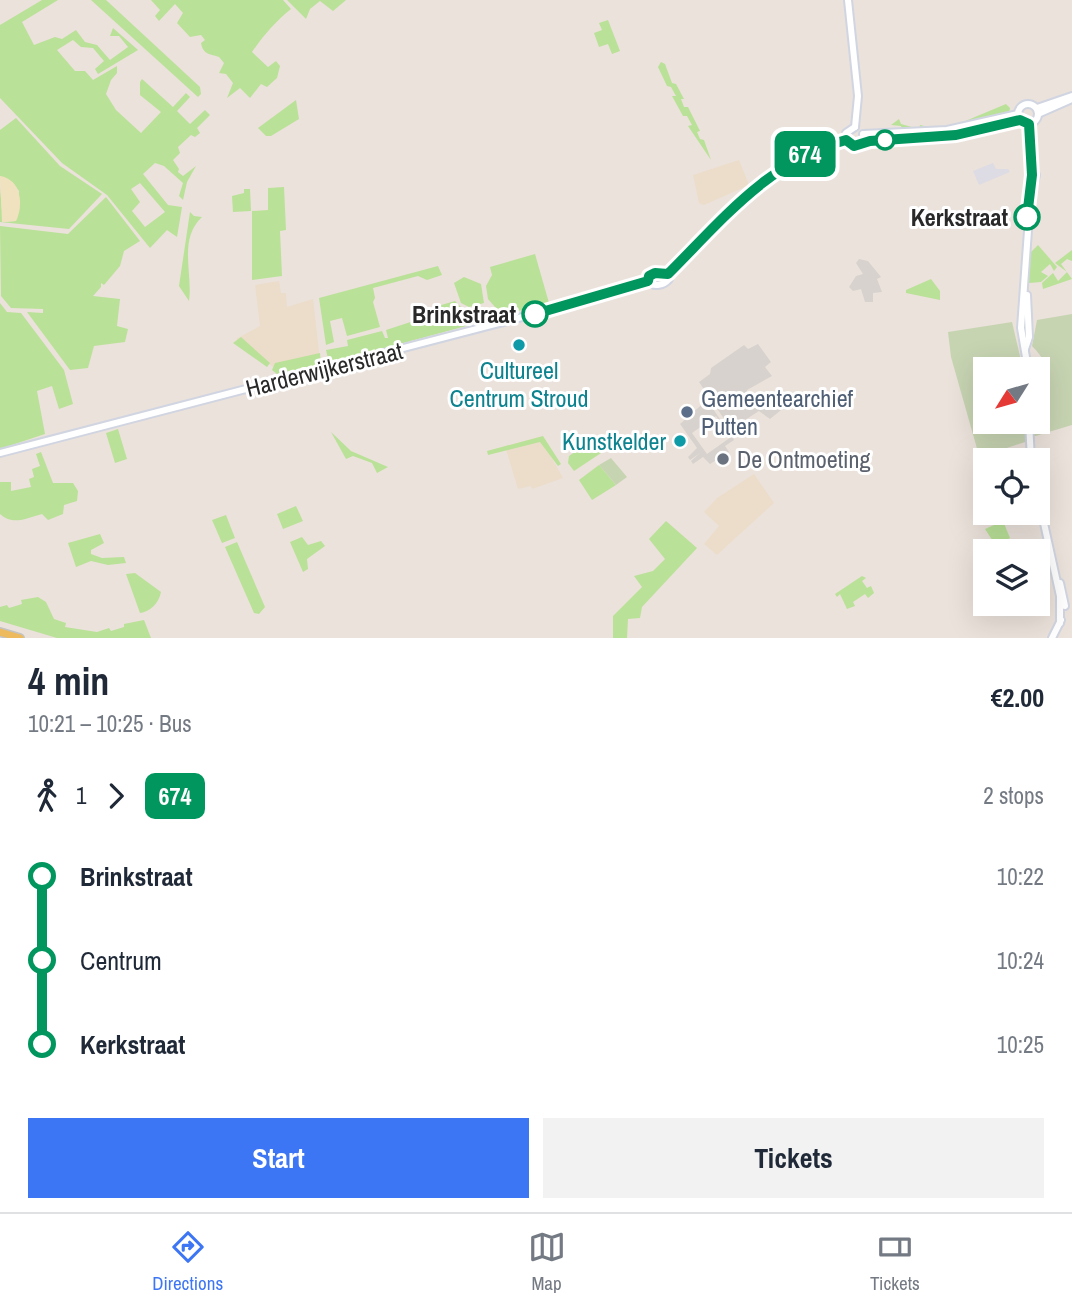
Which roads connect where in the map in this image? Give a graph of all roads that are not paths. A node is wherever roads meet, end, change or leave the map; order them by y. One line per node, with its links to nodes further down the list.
1 (848, 0): 6 (main road)
2 (1072, 98): 3 (main road)
3 (1037, 111): 4 (main road); 5 (main road)
4 (1019, 117): 5 (main road); 7 (main road)
5 (1029, 124): 11 (main road)
6 (855, 127): 7 (main road); 8 (main road)
7 (863, 138): 8 (main road)
8 (846, 140): 9 (main road)
9 (668, 274): 10 (main road); 10 (main road)
10 (648, 281): 12 (main road, Harderwijkerstraat)
11 (1026, 357)
12 (0, 453)
13 (1046, 527): 16 (main road)
14 (0, 632): 15 (main road)
15 (20, 638)
16 (1052, 638)

